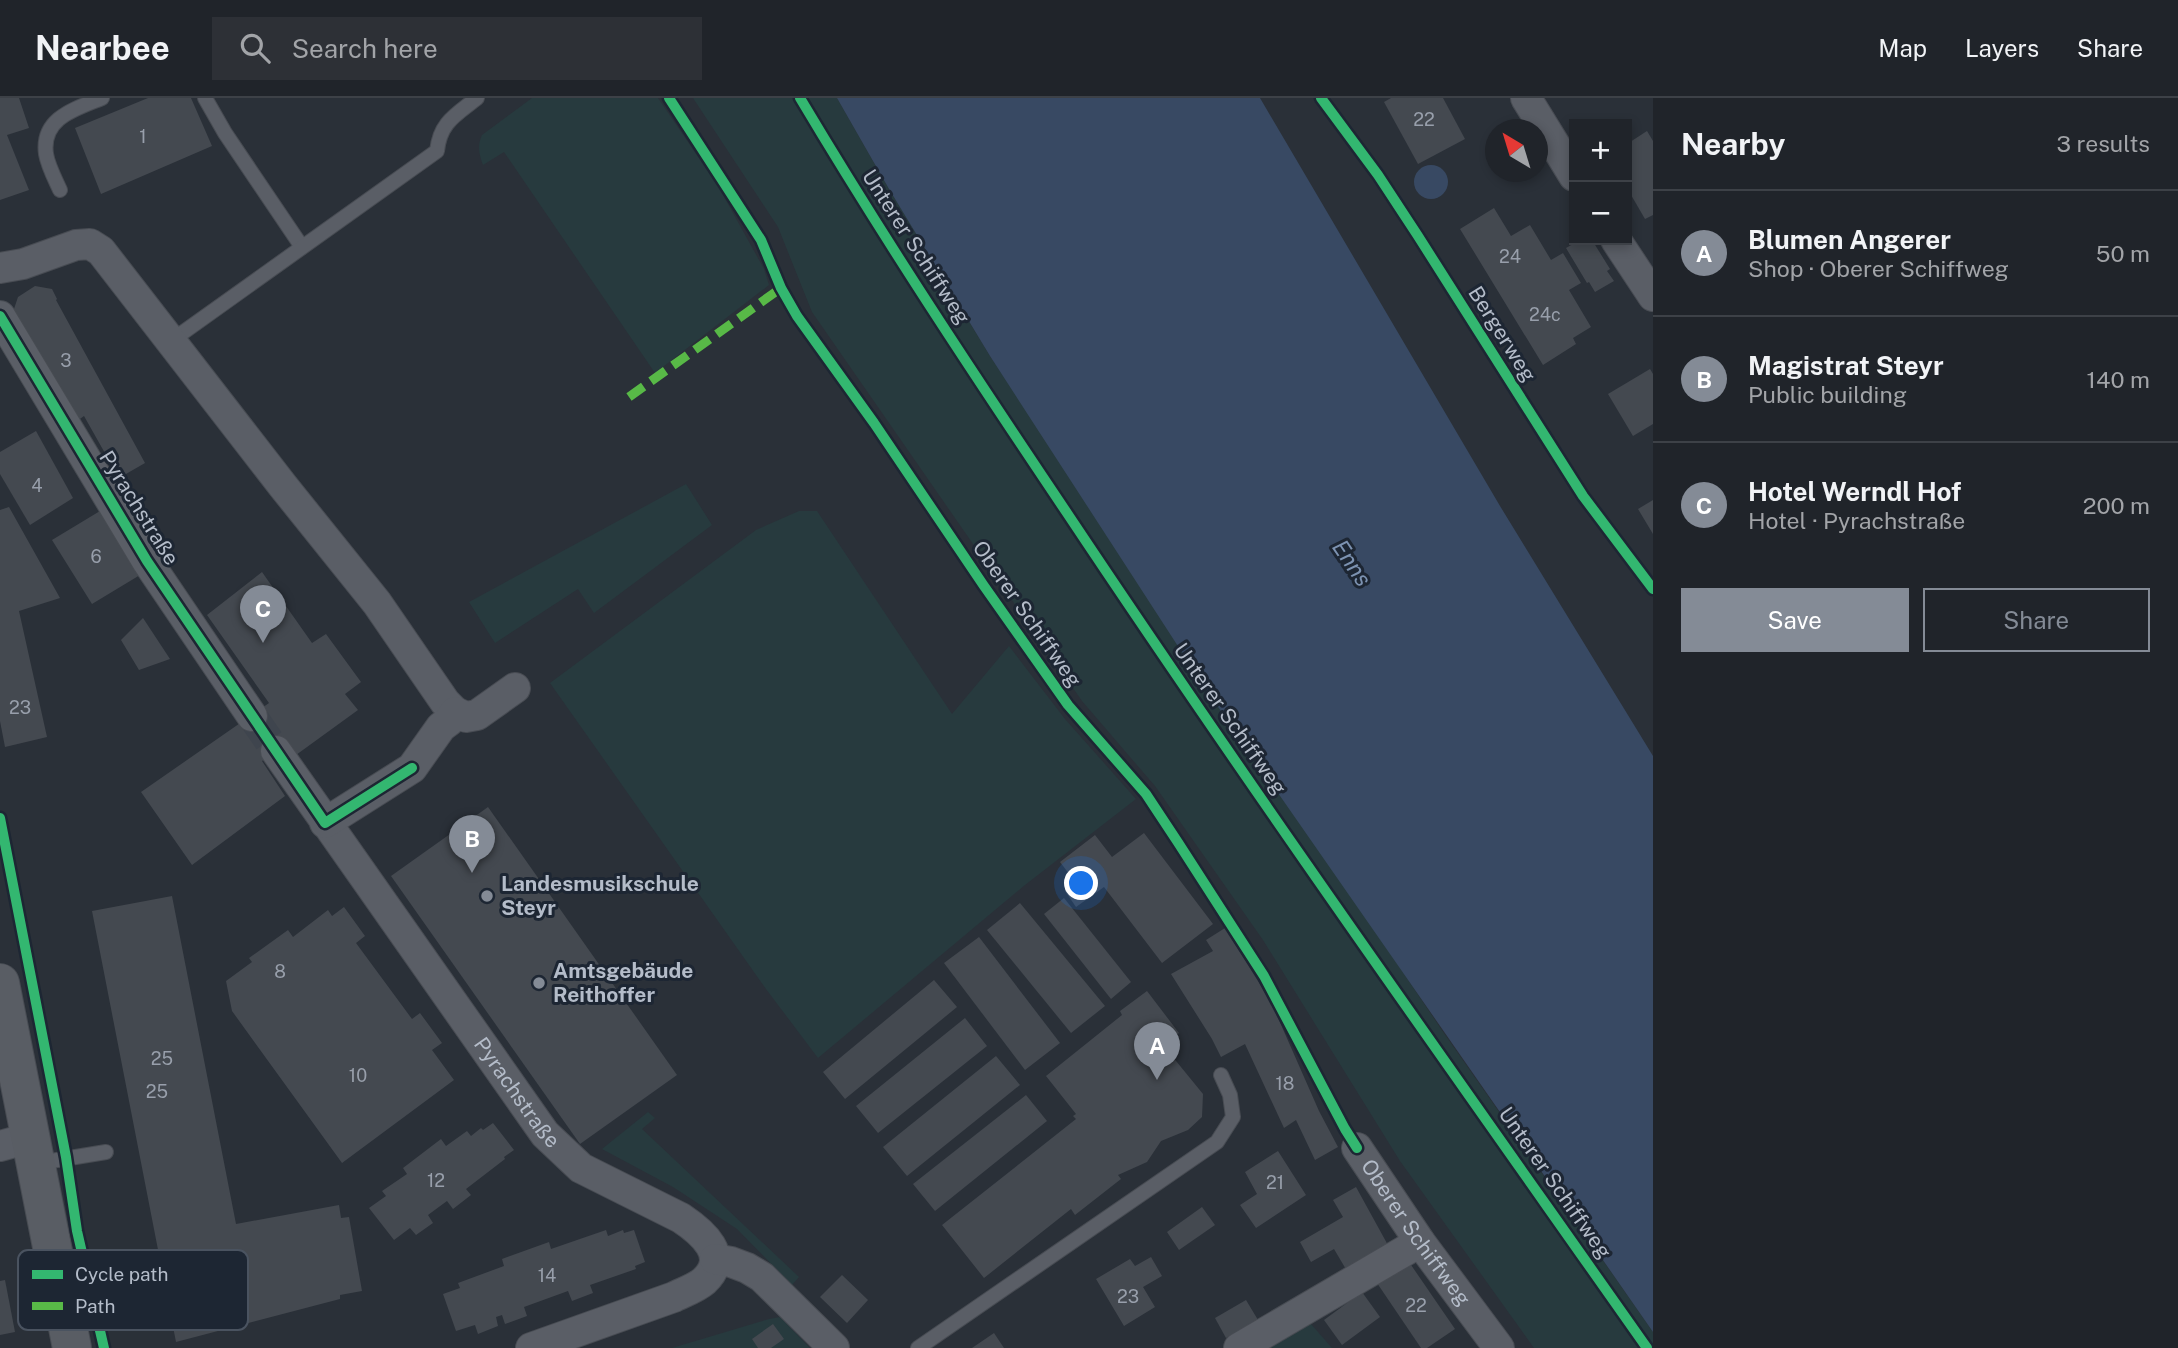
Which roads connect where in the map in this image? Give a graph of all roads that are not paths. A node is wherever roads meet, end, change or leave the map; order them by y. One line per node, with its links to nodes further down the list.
1 (102, 98): 6 (lane)
2 (205, 98): 8 (lane)
3 (477, 98): 8 (lane)
4 (1526, 98): 5 (street)
5 (1569, 168)
6 (60, 190)
7 (1619, 245): 10 (street)
8 (302, 247): 12 (lane)
9 (0, 268): 12 (street)
10 (1653, 296)
11 (0, 316): 15 (street, Pyrachstraße)
12 (171, 341): 14 (street)
13 (515, 688): 14 (street)
14 (455, 712): 17 (street)
15 (251, 716)
16 (276, 751): 17 (street, Pyrachstraße)
17 (326, 823): 25 (street, Pyrachstraße)
18 (0, 982): 21 (street)
19 (1221, 1075): 30 (lane)
20 (1357, 1148): 23 (street, Oberer Schiffweg)
21 (21, 1149): 22 (lane); 24 (street)
22 (106, 1152)
23 (1420, 1242): 31 (street); 32 (street, Oberer Schiffweg)
24 (47, 1250)
25 (715, 1259): 28 (street); 29 (street)
26 (67, 1330): 27 (street)
27 (72, 1348)
28 (531, 1348)
29 (834, 1348)
30 (918, 1348)
31 (1239, 1348)
32 (1499, 1348)

